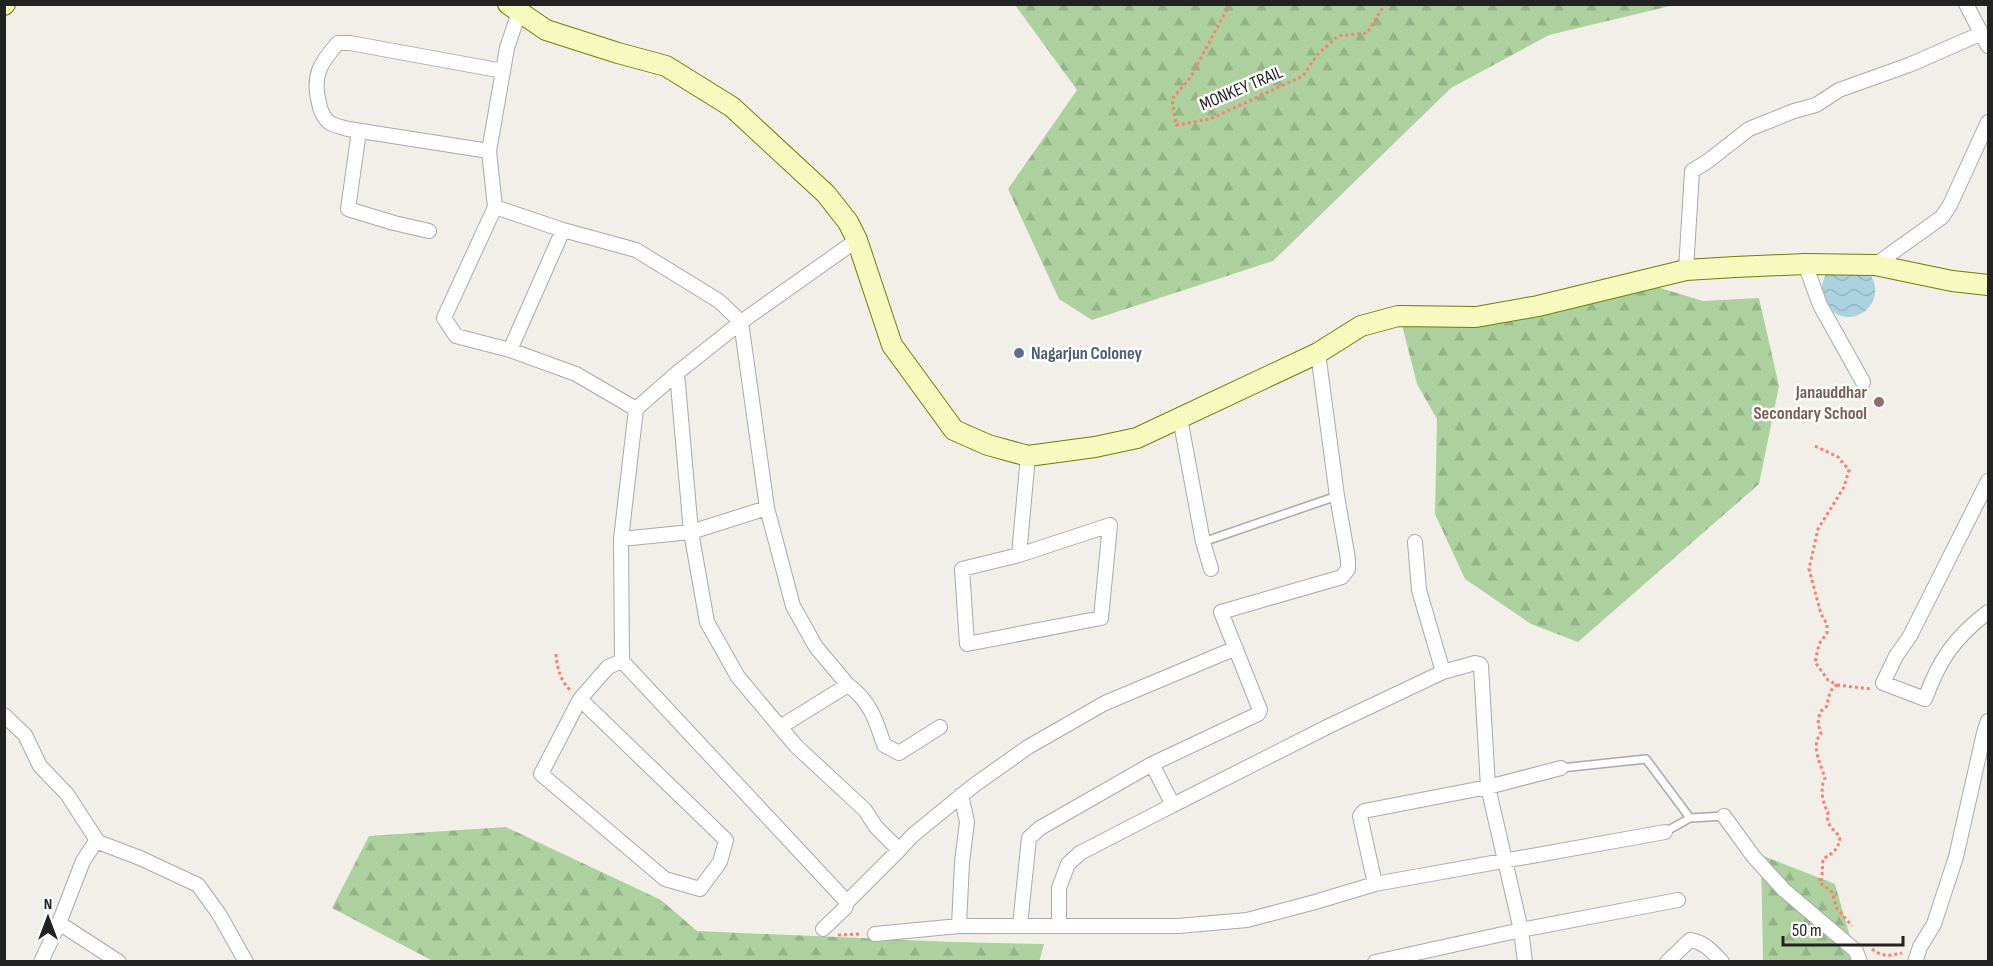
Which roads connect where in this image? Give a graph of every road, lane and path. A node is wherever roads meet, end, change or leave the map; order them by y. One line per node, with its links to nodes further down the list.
1 (1230, 4): 2 (path, MONKEY TRAIL)
2 (1385, 4)
3 (1966, 4): 5 (street)
4 (514, 8): 7 (street); 14 (main road)
5 (1980, 34): 6 (street); 17 (street)
6 (1989, 46)
7 (503, 71): 9 (street); 10 (street)
8 (1989, 122): 16 (street)
9 (359, 131): 10 (street); 13 (street)
10 (489, 151): 11 (street)
11 (495, 207): 12 (street); 20 (street)
12 (563, 230): 19 (street); 20 (street)
13 (429, 231)
14 (857, 240): 19 (street); 27 (main road)
15 (1805, 264): 16 (main road); 17 (main road); 23 (street)
16 (1875, 265): 18 (main road)
17 (1686, 270): 21 (main road)
18 (1989, 285)
19 (741, 322): 22 (street); 30 (street)
20 (510, 350): 24 (street)
21 (1318, 353): 25 (main road); 29 (street)
22 (677, 373): 24 (street); 31 (street)
23 (1863, 382)
24 (636, 409): 32 (street)
25 (1180, 418): 27 (main road); 33 (street)
26 (1815, 446): 43 (path)
27 (1028, 456): 35 (street)
28 (1989, 481): 42 (street)
29 (1337, 496): 33 (lane); 38 (street)
30 (767, 508): 31 (street); 44 (street)
31 (691, 531): 32 (street); 48 (street)
32 (621, 539): 40 (street)
33 (1203, 542): 36 (street)
34 (1415, 542): 41 (street)
35 (1018, 555): 35 (street)
36 (1211, 569)
37 (1989, 612): 42 (street)
38 (1236, 648): 50 (street); 53 (street)
39 (556, 654): 45 (path)
40 (622, 661): 45 (street); 63 (street)
41 (1443, 672): 52 (street); 54 (street)
42 (1883, 683): 43 (path)
43 (1837, 684): 70 (path)
44 (848, 685): 48 (street); 49 (street)
45 (580, 699): 45 (street)
46 (4, 715): 58 (street)
47 (1989, 721): 73 (street)
48 (780, 727): 59 (street)
49 (940, 727)
50 (1152, 764): 54 (street); 65 (street)
51 (1562, 768): 52 (street); 56 (lane)
52 (1488, 787): 60 (street); 61 (street)
53 (961, 795): 59 (street); 67 (street)
54 (1173, 805): 66 (street)
55 (1724, 816): 56 (lane); 81 (street)
56 (1690, 818): 57 (lane)
57 (1665, 832): 60 (street)
58 (98, 842): 64 (street); 76 (street)
59 (898, 850): 63 (street)
60 (1506, 860): 61 (street); 69 (street)
61 (1375, 884): 66 (street)
62 (1678, 900): 69 (street)
63 (847, 902): 68 (street)
64 (59, 922): 74 (street); 75 (street)
65 (1020, 925): 66 (street); 67 (street)
66 (1059, 925)
67 (960, 926): 71 (street)
68 (823, 929): 71 (path)
69 (1521, 930): 77 (street); 78 (street)
70 (1854, 930)
71 (875, 934)
72 (1866, 945): 73 (path)
73 (1920, 947): 82 (street)
74 (41, 962)
75 (119, 962)
76 (246, 962)
77 (1375, 962)
78 (1525, 962)
79 (1667, 962): 80 (street)
80 (1722, 962)
81 (1860, 962)
82 (1915, 962)

